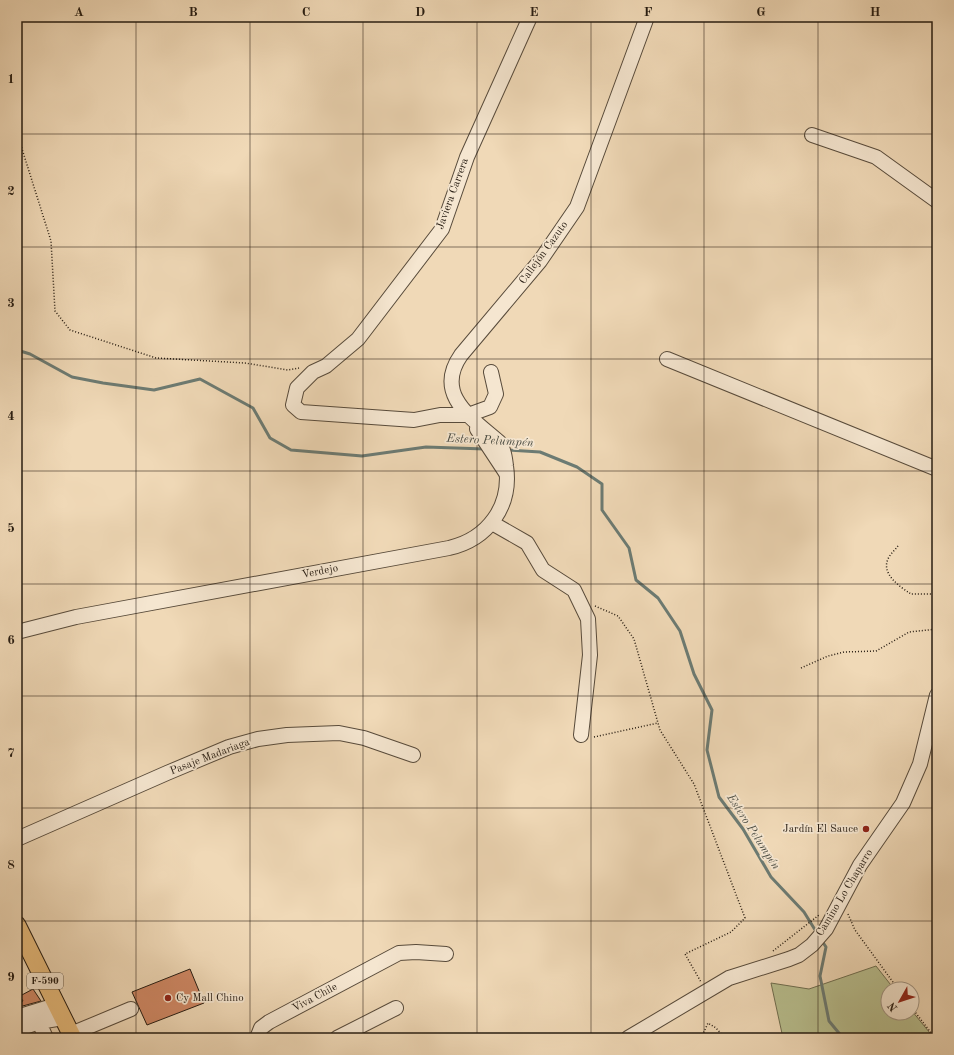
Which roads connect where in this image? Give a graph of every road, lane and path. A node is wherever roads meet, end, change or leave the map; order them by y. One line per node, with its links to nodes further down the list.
1 (530, 17): 9 (street, Javiera Carrera)
2 (647, 17): 9 (street, Callejón Cazuto)
3 (17, 133): 7 (path)
4 (812, 134): 5 (street)
5 (937, 200)
6 (667, 359): 10 (street)
7 (288, 370)
8 (491, 372): 9 (street)
9 (468, 415): 11 (street, Callejón Cazuto)
10 (937, 469)
11 (508, 476): 12 (street, Verdejo)
12 (492, 523): 15 (street); 17 (street, Verdejo)
13 (898, 546): 14 (path)
14 (937, 594)
15 (579, 602): 20 (path); 21 (street)
16 (937, 629): 18 (path)
17 (17, 632)
18 (801, 668)
19 (937, 695): 24 (street, Camino Lo Chaparro)
20 (658, 723): 21 (path); 30 (path)
21 (580, 735)
22 (413, 755): 23 (street, Pasaje Madariaga)
23 (17, 839)
24 (839, 903): 29 (path); 30 (street, Camino Lo Chaparro)
25 (821, 914): 27 (path)
26 (17, 925): 33 (main road, F-590)
27 (772, 952)
28 (446, 954): 40 (street, Viva Chile)
29 (892, 981)
30 (706, 991): 42 (street, Camino Lo Chaparro)
31 (396, 1008): 41 (street)
32 (131, 1009): 38 (street)
33 (60, 1011): 34 (street); 36 (street); 38 (main road, F-590)
34 (17, 1017)
35 (920, 1018): 45 (path)
36 (39, 1022): 37 (street); 39 (street)
37 (17, 1030)
38 (72, 1036)
39 (46, 1038)
40 (257, 1038)
41 (338, 1038)
42 (628, 1038)
43 (703, 1038): 44 (path)
44 (725, 1038)
45 (935, 1038)

